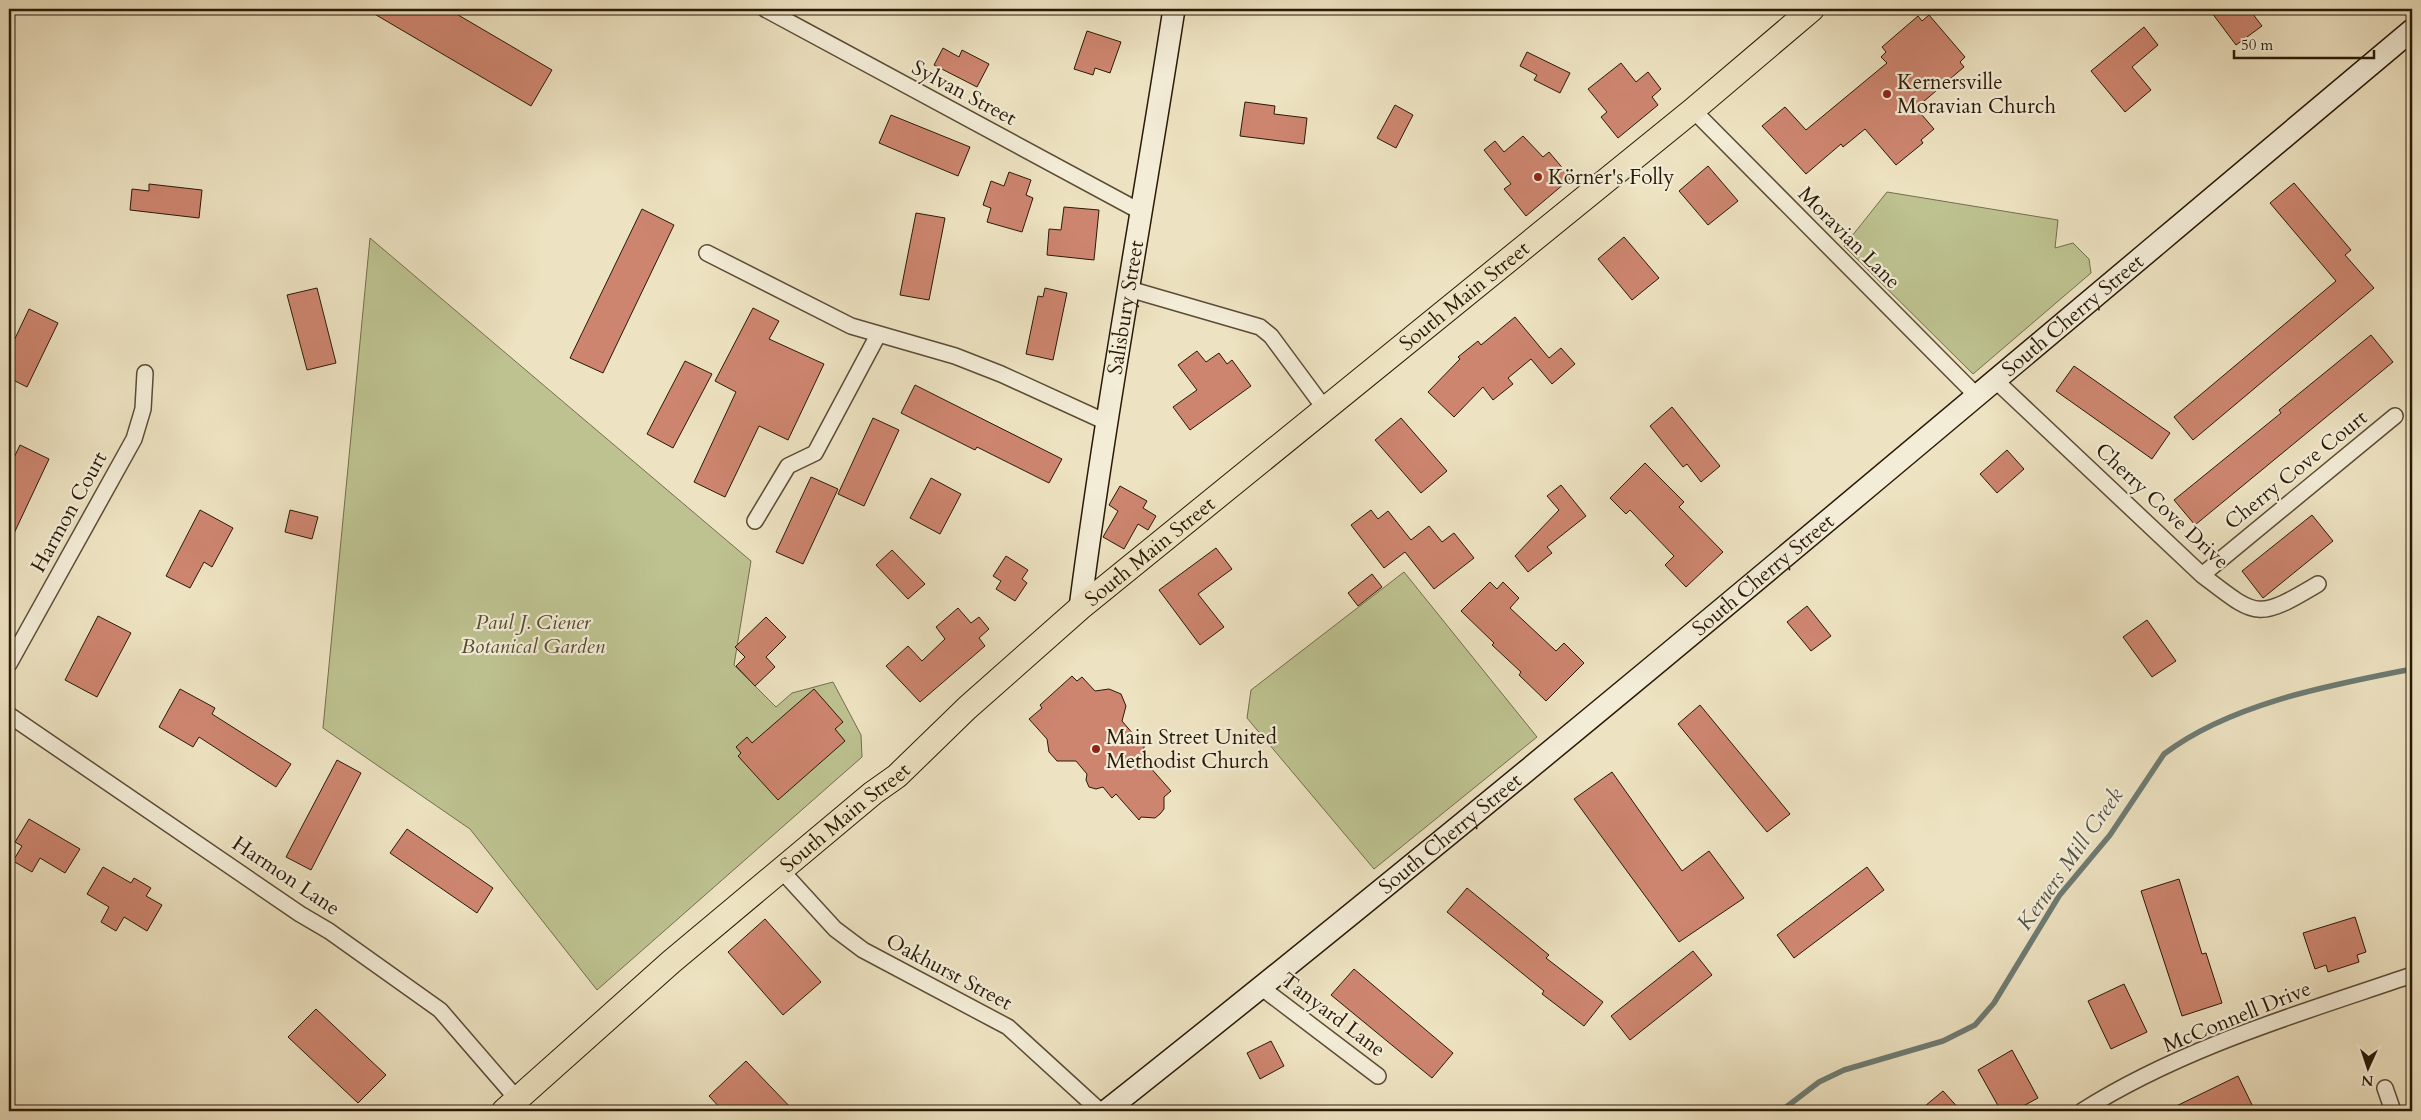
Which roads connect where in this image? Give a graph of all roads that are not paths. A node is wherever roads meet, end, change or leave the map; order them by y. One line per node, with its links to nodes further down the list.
1 (766, 9): 6 (street, Sylvan Street)
2 (1174, 9): 6 (main road, Salisbury Street)
3 (1812, 9): 5 (main road, South Main Street)
4 (2412, 30): 11 (main road, South Cherry Street)
5 (1693, 110): 12 (street, Moravian Lane); 13 (main road, South Main Street)
6 (1142, 213): 8 (main road, Salisbury Street)
7 (707, 253): 9 (street)
8 (1129, 289): 13 (street); 15 (main road, Salisbury Street)
9 (878, 335): 15 (street); 16 (street)
10 (145, 373): 20 (street, Harmon Court)
11 (1995, 380): 12 (main road, South Cherry Street); 17 (street, Cherry Cove Drive)
12 (1976, 396): 24 (main road, South Cherry Street)
13 (1325, 409): 19 (main road, South Main Street)
14 (2395, 416): 17 (street, Cherry Cove Court)
15 (1106, 422): 19 (main road, Salisbury Street)
16 (755, 521)
17 (2202, 574): 18 (street, Cherry Cove Drive)
18 (2318, 584)
19 (1080, 608): 22 (main road, South Main Street)
20 (9, 664)
21 (9, 716): 27 (street, Harmon Lane)
22 (780, 870): 27 (main road, South Main Street); 28 (street, Oakhurst Street)
23 (2412, 975): 30 (street, McConnell Drive)
24 (1262, 988): 25 (street, Tanyard Lane); 29 (main road, South Cherry Street)
25 (1378, 1076)
26 (2386, 1088): 31 (street)
27 (511, 1105)
28 (1100, 1111)
29 (1106, 1111)
30 (2082, 1111)
31 (2393, 1111)

